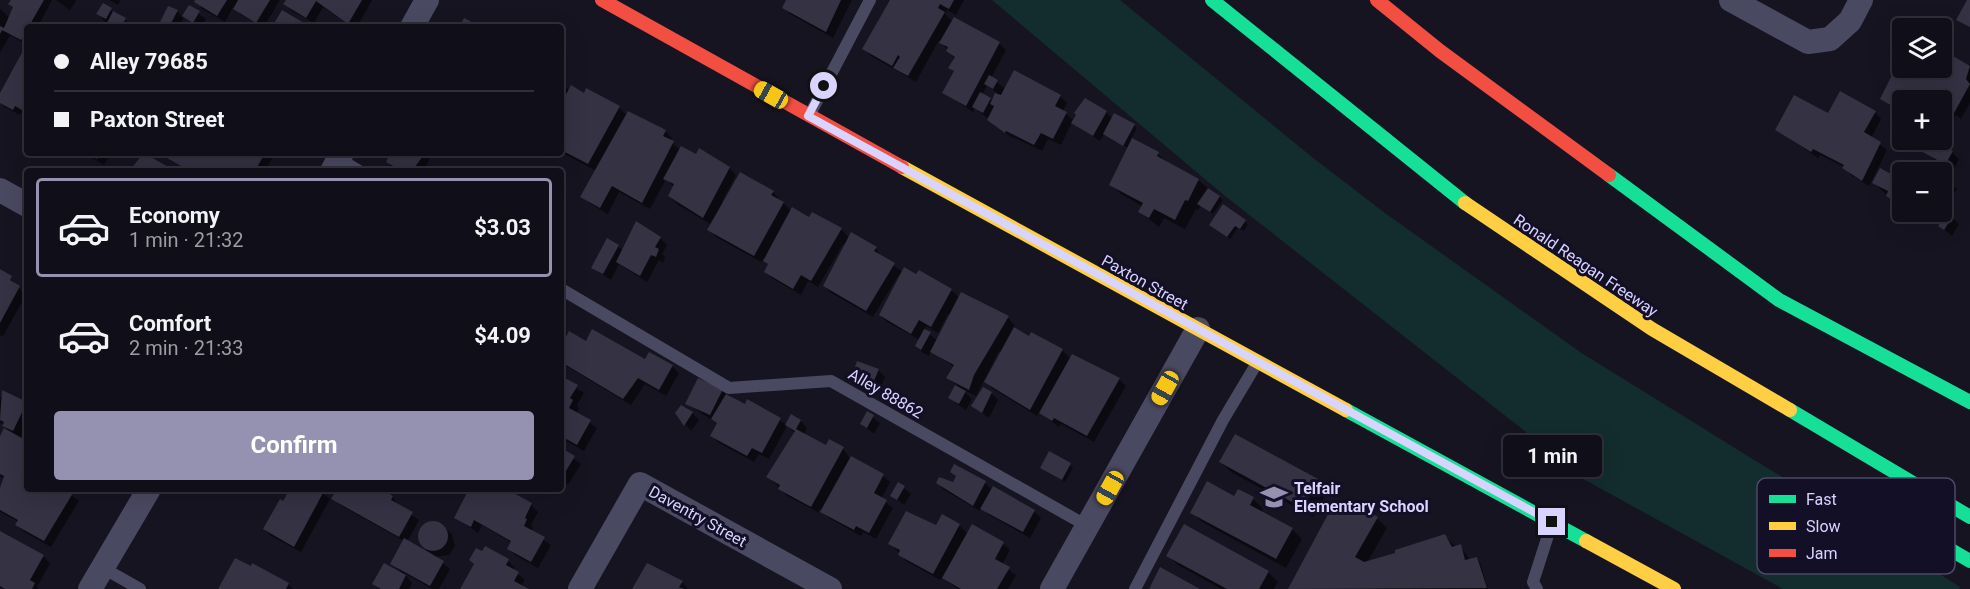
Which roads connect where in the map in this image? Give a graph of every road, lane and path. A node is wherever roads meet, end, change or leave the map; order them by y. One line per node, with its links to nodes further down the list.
1 (427, 0): 8 (street)
2 (602, 0): 9 (main road, Paxton Street)
3 (870, 0): 9 (lane)
4 (1212, 0): 16 (main road, Ronald Reagan Freeway)
5 (1377, 0): 15 (main road)
6 (1731, 0): 7 (street)
7 (1861, 0)
8 (414, 24)
9 (808, 116): 13 (main road, Paxton Street)
10 (0, 190): 11 (street)
11 (24, 202)
12 (564, 291): 19 (lane, Alley 88862)
13 (1198, 329): 14 (main road, Paxton Street); 19 (street)
14 (1258, 362): 18 (main road, Paxton Street); 28 (lane)
15 (1970, 402)
16 (1901, 478)
17 (147, 492): 22 (street)
18 (1552, 522): 29 (lane); 30 (main road, Paxton Street)
19 (1089, 527): 27 (street)
20 (1955, 552): 21 (main road)
21 (1970, 561)
22 (103, 568): 23 (street); 24 (lane)
23 (90, 589)
24 (140, 589)
25 (580, 589): 26 (street, Daventry Street)
26 (830, 589)
27 (1052, 589)
28 (1135, 589)
29 (1537, 589)
30 (1674, 589)

